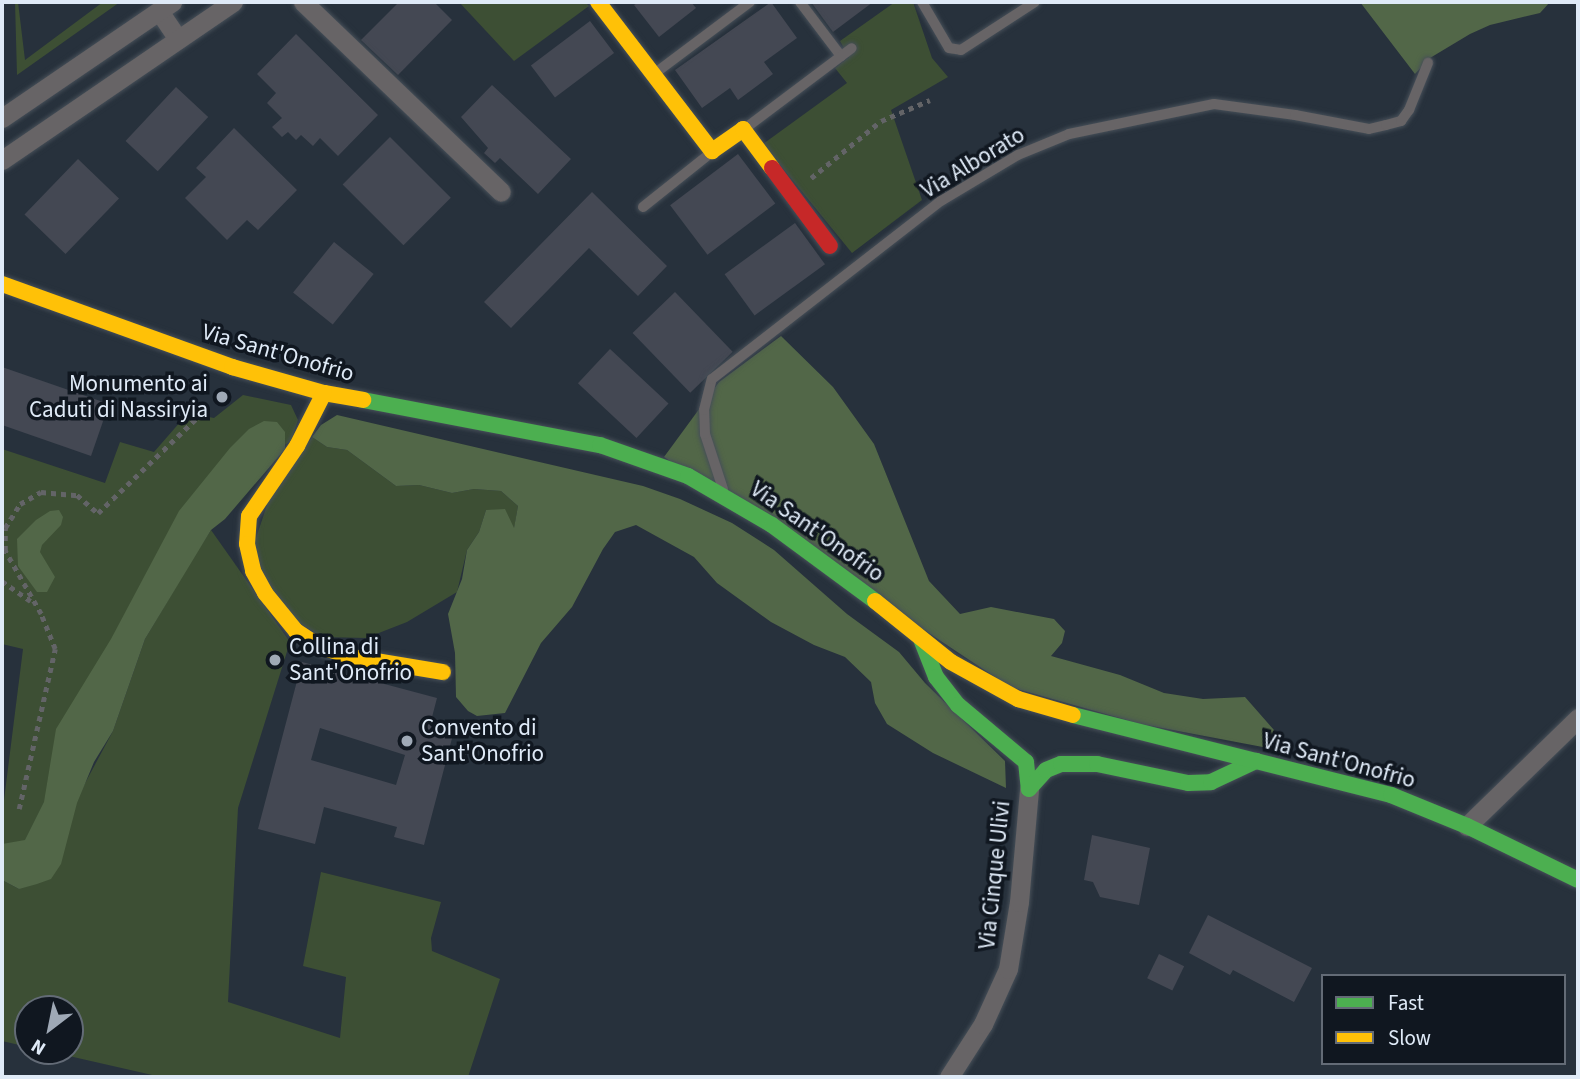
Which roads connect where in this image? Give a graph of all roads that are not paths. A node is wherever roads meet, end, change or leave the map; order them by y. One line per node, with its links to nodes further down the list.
1 (233, 2): 9 (street)
2 (303, 2): 18 (street)
3 (598, 2): 13 (street)
4 (750, 2): 13 (lane)
5 (800, 2): 11 (lane)
6 (922, 2): 7 (lane)
7 (1035, 2)
8 (165, 6): 9 (street); 14 (street)
9 (178, 39): 17 (street)
10 (852, 48): 11 (lane)
11 (841, 56): 15 (lane)
12 (1428, 63): 23 (lane, Via Alborato)
13 (654, 75): 16 (street)
14 (2, 118)
15 (743, 130): 16 (street); 20 (street)
16 (712, 151): 19 (lane)
17 (2, 160)
18 (502, 192)
19 (643, 207)
20 (830, 246)
21 (2, 284): 22 (street, Via Sant'Onofrio)
22 (324, 393): 23 (street, Via Sant'Onofrio); 25 (street)
23 (726, 496): 24 (street, Via Sant'Onofrio)
24 (919, 637): 27 (street, Via Sant'Onofrio); 28 (street)
25 (443, 672)
26 (1578, 718): 29 (street)
27 (1256, 761): 28 (street); 29 (street, Via Sant'Onofrio)
28 (1029, 789): 31 (street, Via Cinque Ulivi)
29 (1467, 826): 30 (street, Via Sant'Onofrio)
30 (1578, 880)
31 (949, 1077)

